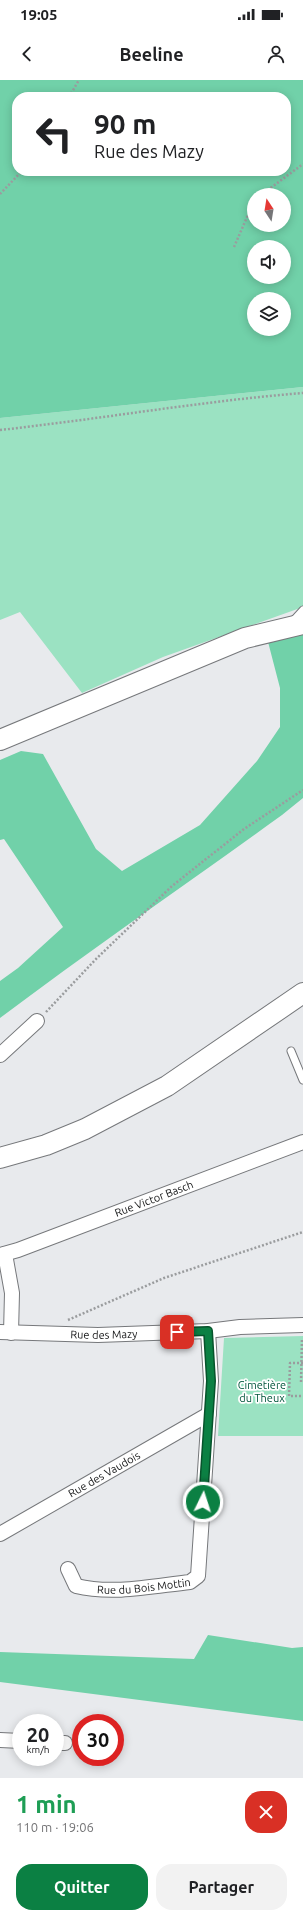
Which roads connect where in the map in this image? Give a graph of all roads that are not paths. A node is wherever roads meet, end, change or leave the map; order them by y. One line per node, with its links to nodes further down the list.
1 (303, 610): 2 (lane)
2 (295, 626): 3 (main road)
3 (0, 740)
4 (303, 993): 10 (main road)
5 (38, 1021): 7 (street)
6 (291, 1051): 8 (lane)
7 (0, 1055)
8 (303, 1080)
9 (303, 1142): 11 (street, Rue Victor Basch)
10 (0, 1158)
11 (2, 1255): 14 (street, Rue Victor Basch)
12 (302, 1325): 13 (street, Rue des Mazy)
13 (208, 1331): 14 (street, Rue des Mazy); 15 (street, Rue du Bois Mottin)
14 (6, 1333)
15 (209, 1414): 16 (street, Rue des Vaudois); 17 (street, Rue du Bois Mottin)
16 (0, 1534)
17 (68, 1569)
18 (0, 1740): 19 (street)
19 (12, 1741)

